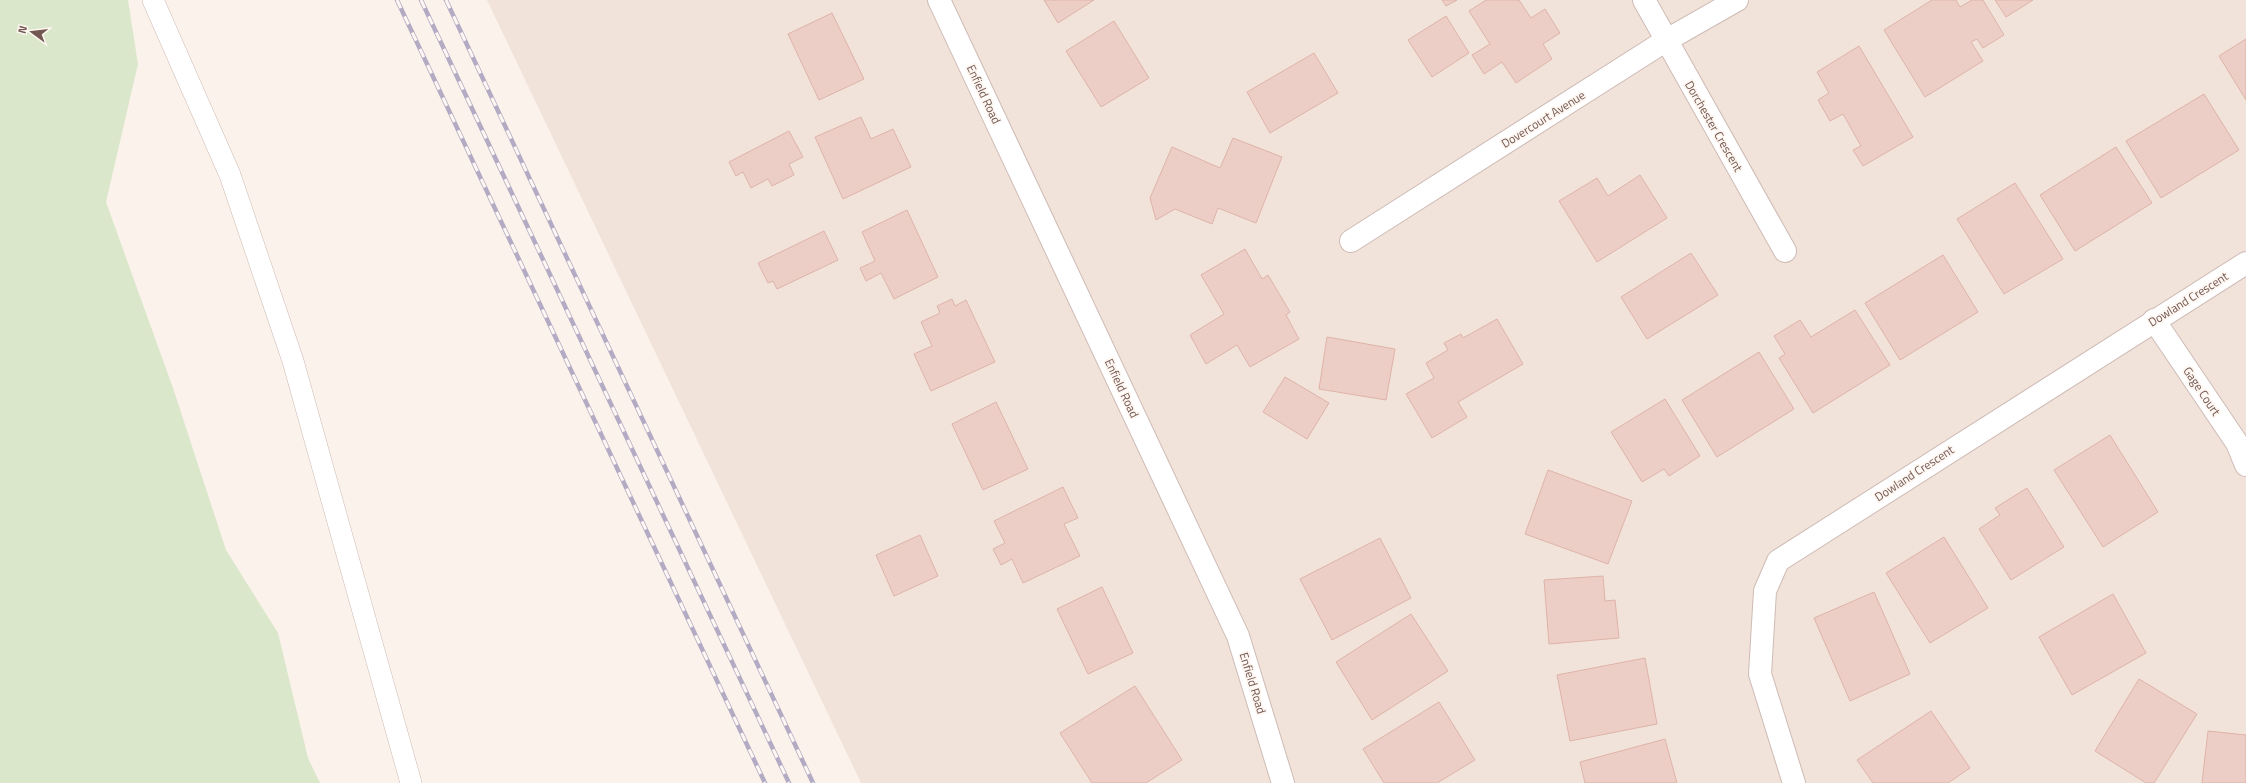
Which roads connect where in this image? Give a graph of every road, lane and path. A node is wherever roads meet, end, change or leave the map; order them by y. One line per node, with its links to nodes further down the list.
1 (153, 0): 11 (lane)
2 (939, 0): 12 (street, Enfield Road)
3 (1644, 0): 5 (street, Dorchester Crescent)
4 (1737, 0): 5 (street, Dovercourt Avenue)
5 (1665, 41): 6 (street, Dovercourt Avenue); 7 (street, Dorchester Crescent)
6 (1351, 241)
7 (1785, 251)
8 (2246, 263): 9 (street, Dowland Crescent)
9 (2154, 320): 10 (street, Gage Court); 13 (street, Dowland Crescent)
10 (2246, 465)
11 (411, 783)
12 (1283, 783)
13 (1794, 783)

